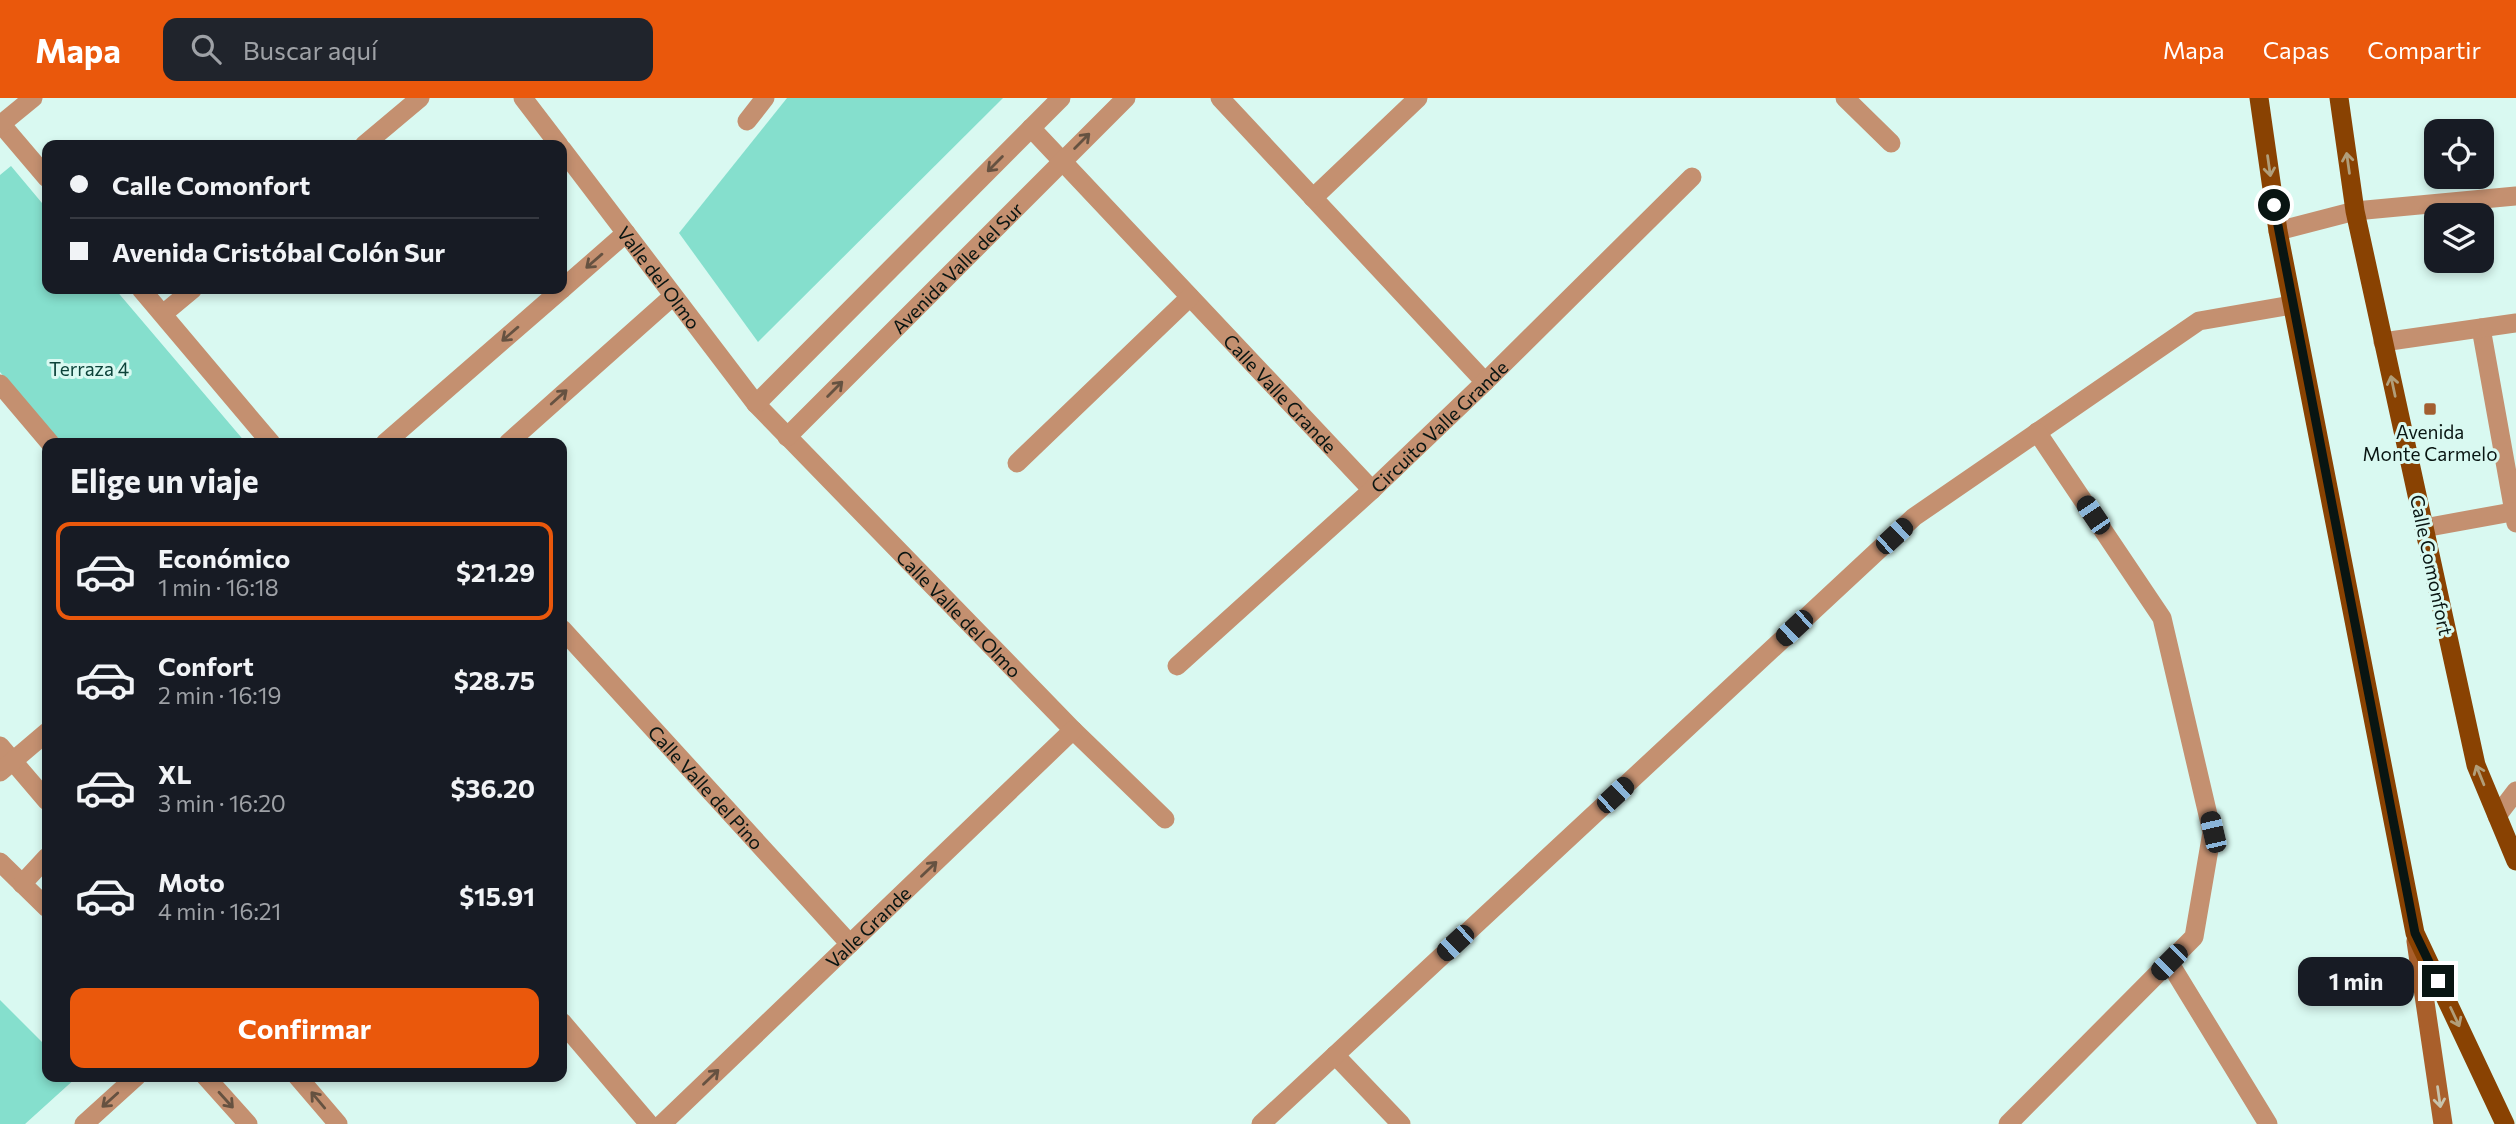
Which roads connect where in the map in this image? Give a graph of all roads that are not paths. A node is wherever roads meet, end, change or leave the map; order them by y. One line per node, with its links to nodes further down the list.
1 (33, 98): 13 (street)
2 (420, 98): 15 (street)
3 (523, 98): 16 (street, Valle del Olmo)
4 (765, 98): 12 (street)
5 (1061, 98): 14 (street)
6 (1126, 98): 19 (street, Avenida Valle del Sur, one-way to 6)
7 (1220, 98): 23 (street)
8 (1418, 98): 23 (street)
9 (1845, 98): 17 (street)
10 (2259, 98): 25 (main road, one-way to 25)
11 (2339, 98): 24 (main road, Calle Comonfort, one-way to 11)
12 (747, 121)
13 (1, 125): 20 (street)
14 (1031, 128): 19 (street, Calle Valle Grande); 40 (street, one-way to 40)
15 (370, 140)
16 (555, 140)
17 (1891, 143)
18 (567, 156): 26 (street, Valle del Olmo)
19 (1063, 161): 32 (street, Calle Valle Grande); 42 (street, Avenida Valle del Sur, one-way to 19)
20 (42, 172)
21 (1692, 177): 38 (street, Circuito Valle Grande)
22 (2516, 196): 24 (street)
23 (1313, 198): 38 (street)
24 (2355, 211): 25 (street); 37 (main road, Calle Comonfort)
25 (2278, 231): 33 (main road)
26 (626, 233): 27 (street, one-way to 27); 31 (street, Valle del Olmo)
27 (567, 285)
28 (145, 294): 34 (street)
29 (187, 294): 34 (street)
30 (556, 294): 45 (street, one-way to 45)
31 (673, 297): 40 (street, Valle del Olmo); 46 (street, one-way to 31)
32 (1190, 297): 47 (street); 48 (street, Calle Valle Grande)
33 (2292, 305): 41 (street); 65 (main road)
34 (163, 314): 44 (street)
35 (2516, 323): 36 (street)
36 (2481, 328): 37 (street); 49 (street)
37 (2383, 342): 50 (main road, Calle Comonfort, one-way to 37)
38 (1485, 382): 48 (street, Circuito Valle Grande)
39 (0, 384): 43 (street)
40 (756, 404): 42 (street, Calle Valle del Olmo)
41 (2037, 432): 67 (street); 69 (street)
42 (787, 437): 53 (street, Calle Valle del Olmo)
43 (46, 438)
44 (267, 438)
45 (390, 438)
46 (514, 438)
47 (1017, 463)
48 (1372, 490): 52 (street, Circuito Valle Grande)
49 (2514, 517): 50 (street)
50 (2424, 528): 58 (main road, Calle Comonfort, one-way to 50)
51 (567, 634): 66 (street, Calle Valle del Pino)
52 (1177, 666)
53 (1073, 730): 59 (street, Calle Valle del Olmo); 66 (street, Valle Grande, one-way to 53)
54 (42, 735): 55 (street)
55 (4, 759): 57 (street)
56 (2516, 791): 58 (street)
57 (42, 796)
58 (2497, 816): 60 (main road, Calle Comonfort)
59 (1165, 819)
60 (2516, 860)
61 (0, 862): 63 (street)
62 (42, 862): 63 (street)
63 (22, 884): 64 (street)
64 (42, 903)
65 (2415, 933): 82 (main road, one-way to 82); 83 (main road, one-way to 83)
66 (850, 944): 77 (street, Valle Grande, one-way to 66)
67 (2169, 962): 80 (street); 81 (street)
68 (567, 1028): 76 (street)
69 (1335, 1055): 78 (street); 79 (street)
70 (130, 1082): 73 (street, one-way to 73)
71 (210, 1082): 74 (street, one-way to 74)
72 (303, 1082): 75 (street, one-way to 72)
73 (83, 1124)
74 (247, 1124)
75 (338, 1124)
76 (649, 1124)
77 (662, 1124)
78 (1261, 1124)
79 (1401, 1124)
80 (2008, 1124)
81 (2268, 1124)
82 (2443, 1124)
83 (2505, 1124)

